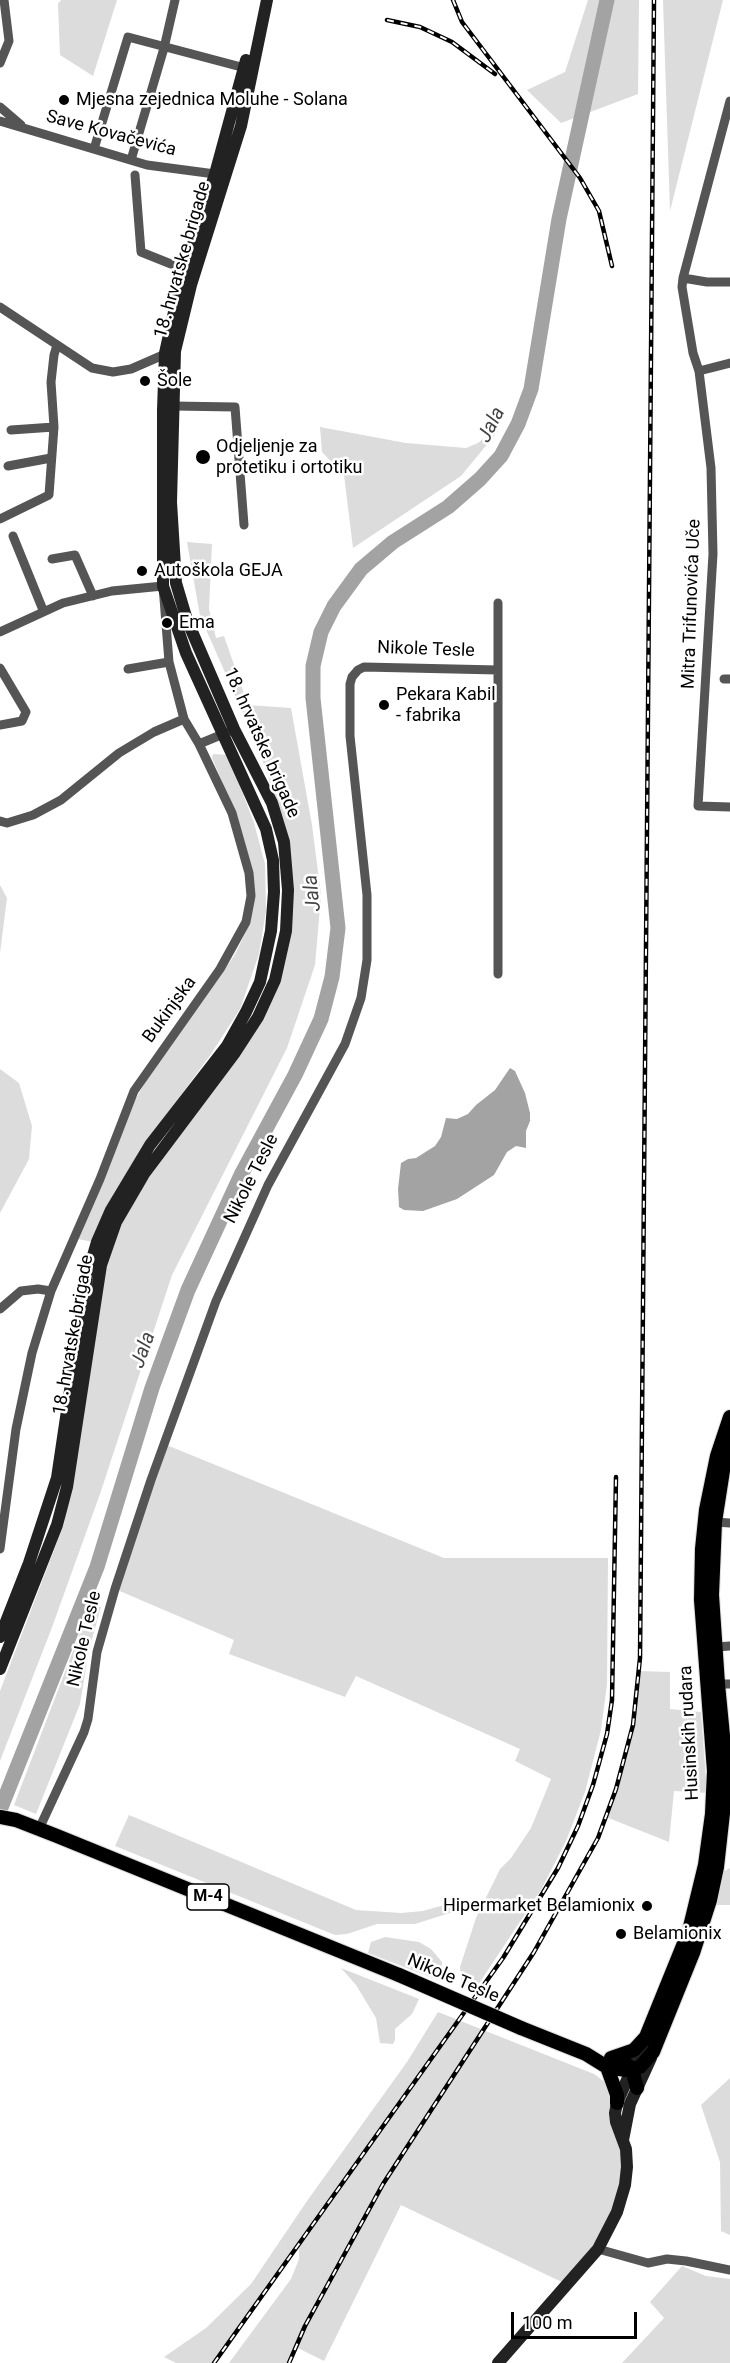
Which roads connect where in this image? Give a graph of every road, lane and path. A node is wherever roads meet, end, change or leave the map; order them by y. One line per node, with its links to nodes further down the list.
1 (4, 0): 6 (street)
2 (175, 0): 5 (street)
3 (259, 0): 7 (main road, 18. hrvatske brigade)
4 (267, 0): 23 (main road, 18. hrvatske brigade)
5 (164, 48): 7 (street); 14 (street); 15 (street)
6 (0, 63)
7 (245, 68): 16 (main road, 18. hrvatske brigade)
8 (730, 101): 13 (street, Mitra Trifunovića Uče)
9 (0, 107): 12 (street)
10 (730, 120): 13 (street)
11 (0, 121): 12 (street, Save Kovačevića)
12 (25, 128): 14 (street, Save Kovačevića)
13 (722, 128): 19 (street, Mitra Trifunovića Uče)
14 (94, 149): 15 (street, Save Kovačevića)
15 (131, 160): 16 (street, Save Kovačevića)
16 (215, 174): 23 (main road, 18. hrvatske brigade)
17 (135, 175): 18 (street)
18 (171, 264)
19 (683, 278): 20 (street); 25 (street, Mitra Trifunovića Uče)
20 (730, 282)
21 (0, 307): 22 (street)
22 (57, 345): 23 (street); 27 (street)
23 (170, 352): 26 (main road, 18. hrvatske brigade); 35 (main road, 18. hrvatske brigade)
24 (730, 363): 25 (street)
25 (699, 371): 49 (street, Mitra Trifunovića Uče)
26 (173, 406): 32 (street); 47 (main road, 18. hrvatske brigade)
27 (54, 427): 28 (street); 29 (street)
28 (10, 430)
29 (51, 458): 30 (street); 31 (street)
30 (8, 466)
31 (0, 519)
32 (244, 525)
33 (13, 536): 38 (street)
34 (52, 559): 36 (street)
35 (163, 585): 36 (street); 41 (street, Bukinjska); 47 (main road, 18. hrvatske brigade)
36 (93, 597): 38 (street)
37 (498, 603): 44 (street)
38 (43, 610): 40 (street)
39 (0, 618): 40 (street)
40 (3, 630)
41 (169, 662): 43 (street); 45 (street, Bukinjska)
42 (0, 668): 46 (street)
43 (128, 669)
44 (498, 670): 51 (street); 67 (street, Nikole Tesle)
45 (184, 719): 48 (street, Bukinjska); 50 (street)
46 (0, 725)
47 (228, 732): 48 (street); 59 (main road, 18. hrvatske brigade); 62 (main road, 18. hrvatske brigade)
48 (200, 744): 52 (street, Bukinjska)
49 (730, 807)
50 (0, 821)
51 (498, 974)
52 (51, 1291): 53 (street); 58 (street, Bukinjska)
53 (0, 1309)
54 (730, 1416): 68 (main road, Husinskih rudara)
55 (730, 1443): 56 (main road, Husinskih rudara)
56 (715, 1522): 57 (street); 61 (main road, Husinskih rudara)
57 (730, 1523)
58 (0, 1549)
59 (0, 1637)
60 (730, 1646): 61 (street, Husinskih rudara)
61 (716, 1647): 63 (main road, Husinskih rudara)
62 (0, 1669)
63 (724, 1684): 69 (main road, Husinskih rudara)
64 (0, 1808): 66 (main road, Nikole Tesle / M-4)
65 (0, 1816): 66 (main road, Nikole Tesle / M-4)
66 (16, 1820): 67 (main road, Nikole Tesle / M-4)
67 (39, 1829): 70 (main road, Nikole Tesle / M-4, bridge)
68 (645, 2037): 70 (main road); 71 (main road, Husinskih rudara)
69 (653, 2052): 71 (main road); 72 (main road, Husinskih rudara)
70 (609, 2062): 71 (main road, Nikole Tesle); 73 (main road)
71 (633, 2069): 72 (main road); 73 (main road, Husinskih rudara)
72 (637, 2088): 74 (main road, Husinskih rudara)
73 (617, 2103): 74 (main road, Husinskih rudara)
74 (622, 2141): 75 (main road, Husinskih rudara)
75 (598, 2249): 76 (street); 77 (main road, Husinskih rudara)
76 (730, 2270)
77 (498, 2363)

